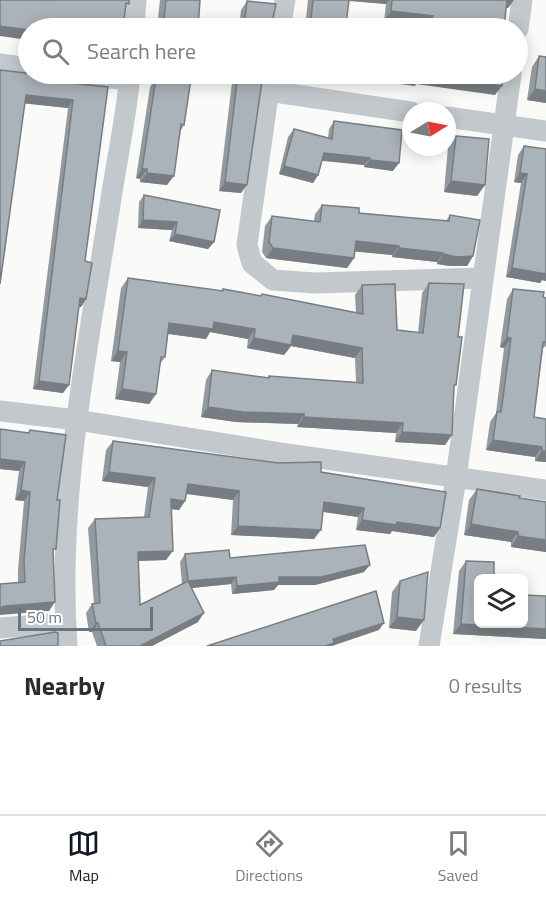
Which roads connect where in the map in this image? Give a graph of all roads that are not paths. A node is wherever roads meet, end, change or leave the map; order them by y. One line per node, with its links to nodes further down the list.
1 (136, 0): 4 (street)
2 (285, 0): 5 (street)
3 (522, 0): 6 (street)
4 (135, 18)
5 (281, 18)
6 (520, 18)
7 (0, 64): 8 (street)
8 (18, 67)
9 (129, 84): 19 (street)
10 (270, 84): 17 (street)
11 (279, 84): 13 (street)
12 (510, 84): 15 (street)
13 (402, 110)
14 (456, 118): 15 (street)
15 (504, 125): 16 (street); 17 (street)
16 (546, 131)
17 (483, 278): 20 (street)
18 (0, 411): 19 (street)
19 (77, 420): 20 (street); 22 (street)
20 (456, 478): 21 (street); 25 (street)
21 (546, 490)
22 (65, 623): 23 (street); 24 (street)
23 (0, 628)
24 (67, 646)
25 (429, 646)

